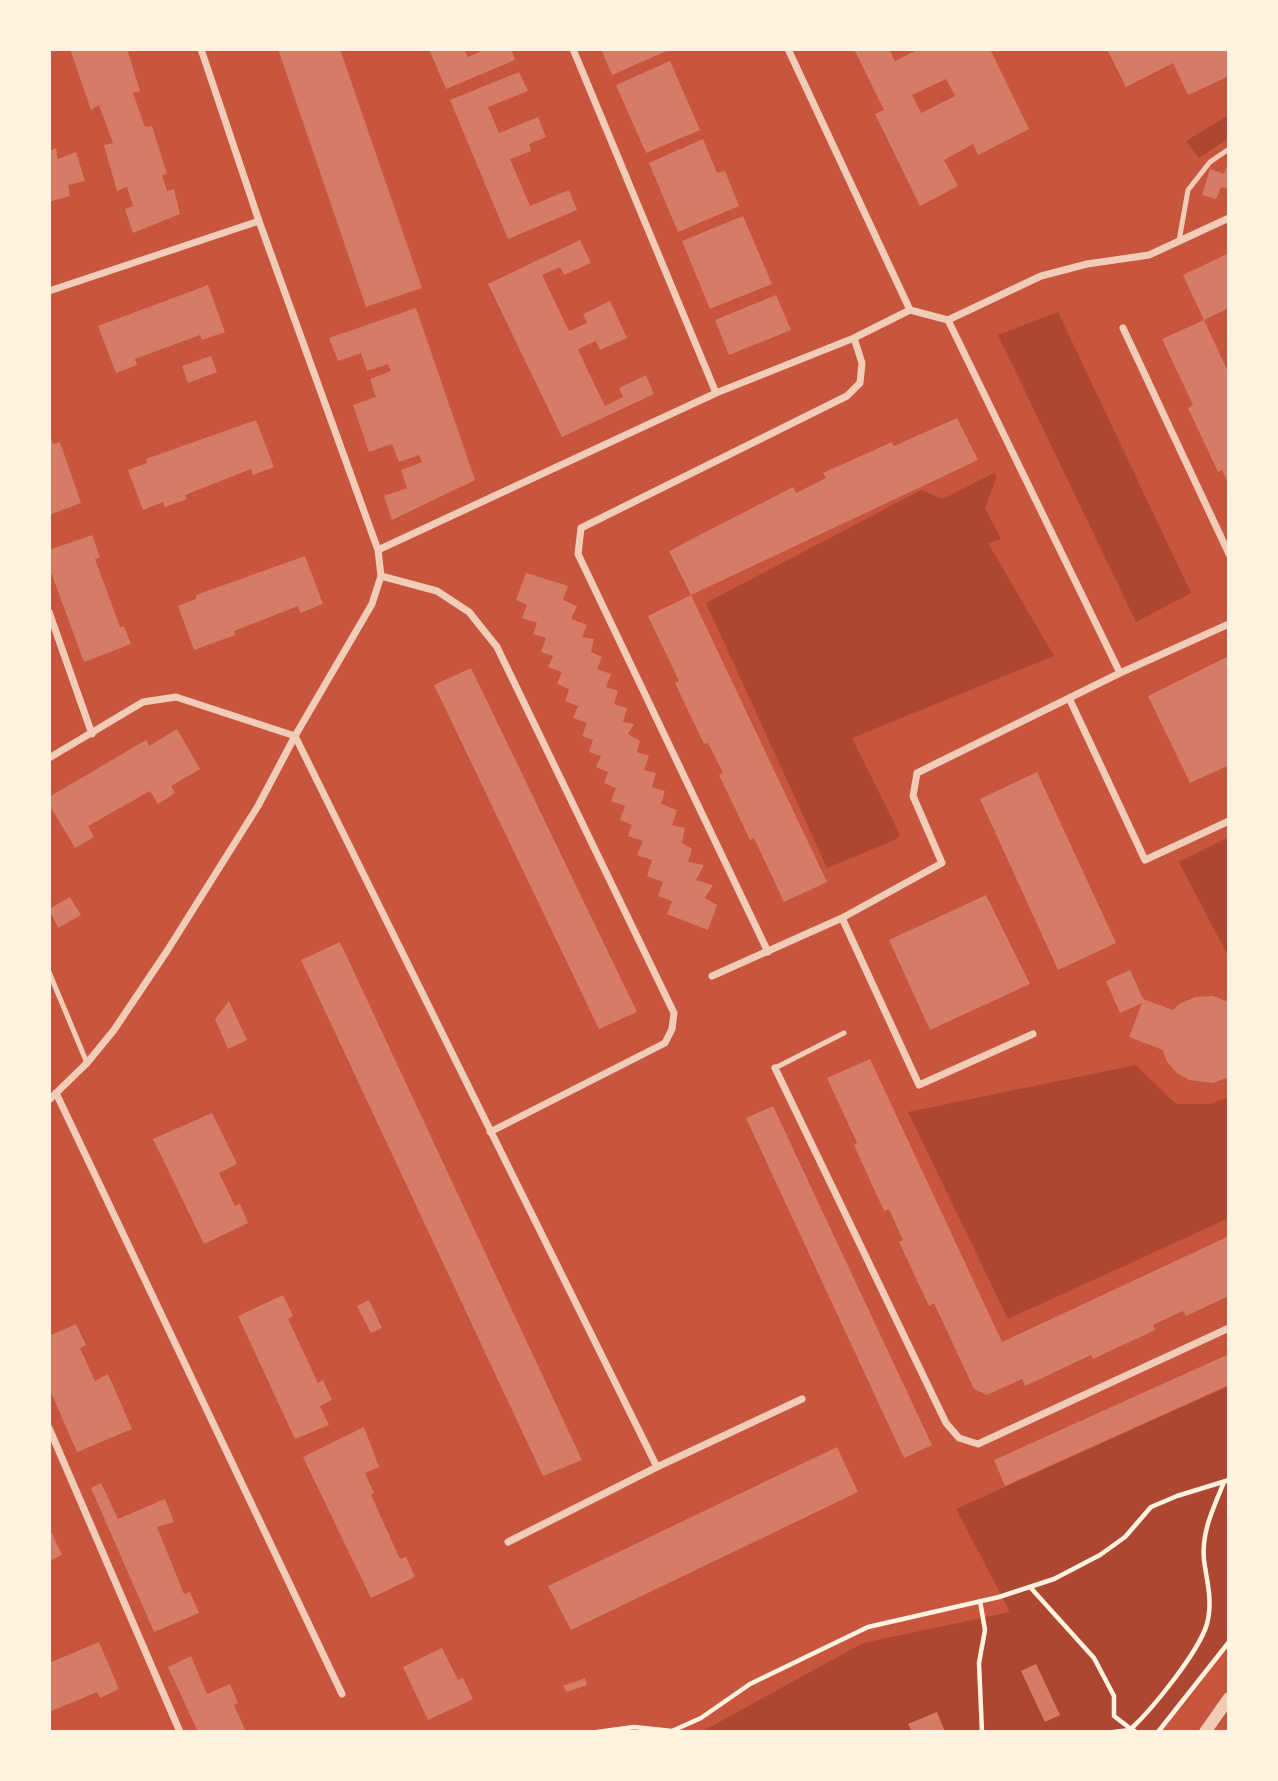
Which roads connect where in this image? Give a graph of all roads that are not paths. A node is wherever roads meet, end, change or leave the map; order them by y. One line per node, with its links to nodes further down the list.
1 (201, 49): 6 (street)
2 (573, 49): 13 (street)
3 (788, 49): 9 (street)
4 (1229, 149): 7 (lane)
5 (1229, 218): 7 (street)
6 (259, 221): 8 (street); 14 (street)
7 (1179, 241): 10 (street)
8 (49, 291)
9 (910, 310): 10 (street); 12 (street)
10 (948, 320): 19 (street)
11 (1123, 328): 15 (street)
12 (854, 338): 13 (street); 26 (street)
13 (716, 393): 14 (street)
14 (378, 550): 16 (street)
15 (1229, 554)
16 (381, 576): 22 (street); 35 (street)
17 (49, 612): 21 (street)
18 (1229, 624): 19 (street)
19 (1120, 673): 20 (street)
20 (1069, 698): 24 (street); 25 (street)
21 (92, 734): 22 (street); 23 (street)
22 (295, 736): 31 (street); 35 (street)
23 (49, 758)
24 (1229, 821)
25 (842, 918): 26 (street); 30 (street)
26 (768, 952): 28 (street)
27 (49, 972): 31 (lane)
28 (712, 976)
29 (845, 1033): 32 (lane)
30 (1033, 1034)
31 (88, 1063): 33 (street)
32 (775, 1068): 36 (street)
33 (56, 1093): 34 (street); 41 (street)
34 (49, 1100)
35 (490, 1132): 39 (street)
36 (1229, 1328)
37 (802, 1399): 39 (street)
38 (49, 1427): 43 (street)
39 (657, 1467): 40 (street)
40 (508, 1542)
41 (342, 1694)
42 (1229, 1698): 44 (street)
43 (180, 1732)
44 (1205, 1732)

